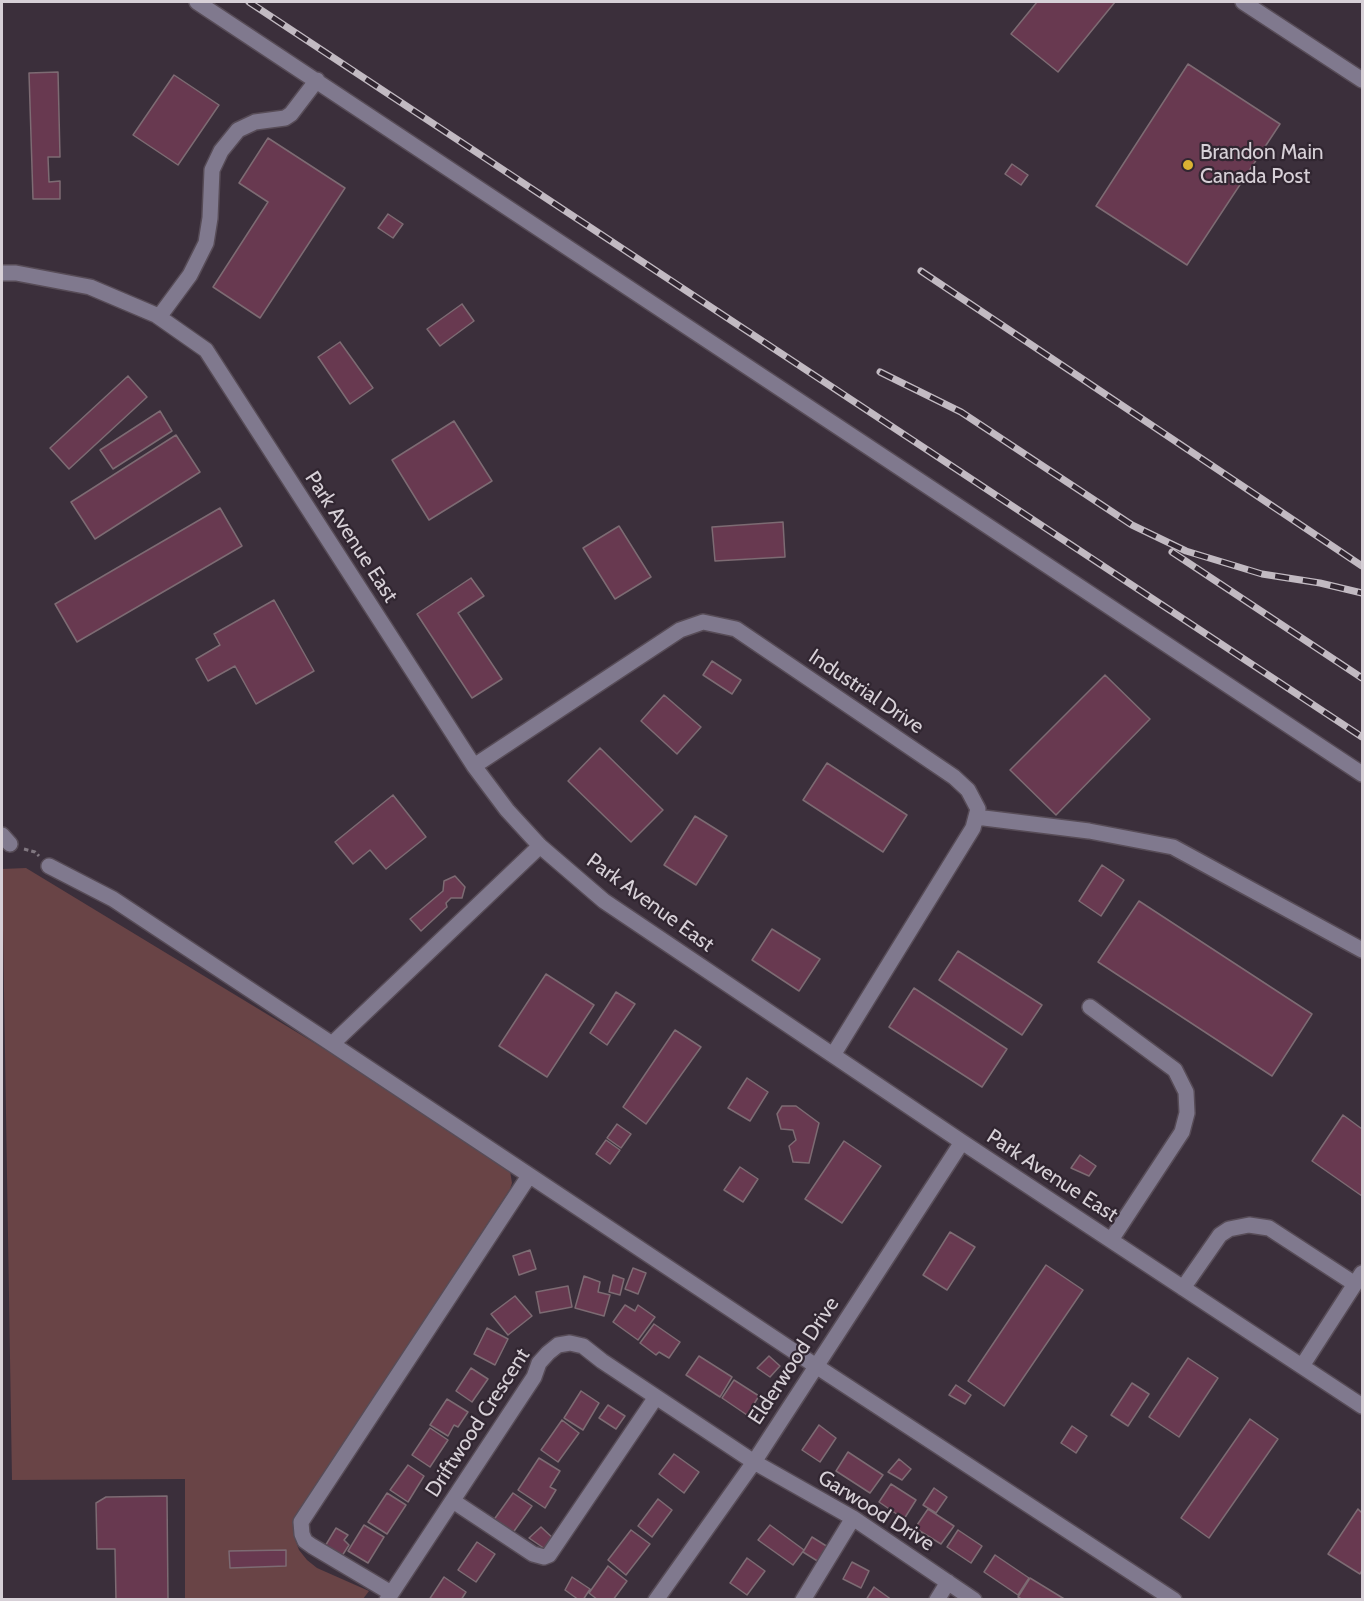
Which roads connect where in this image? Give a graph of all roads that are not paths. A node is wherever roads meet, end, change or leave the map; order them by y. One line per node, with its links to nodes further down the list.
1 (197, 2): 3 (street)
2 (1243, 2): 4 (street)
3 (316, 80): 6 (street); 8 (street)
4 (1362, 80)
5 (2, 273): 6 (street, Park Avenue East)
6 (159, 317): 7 (street, Park Avenue East)
7 (474, 766): 9 (street, Industrial Drive); 10 (street, Park Avenue East)
8 (1362, 774)
9 (976, 817): 12 (street); 15 (street)
10 (540, 846): 14 (street); 15 (street, Park Avenue East)
11 (49, 866): 14 (street)
12 (1362, 950)
13 (1090, 1007): 18 (street)
14 (332, 1044): 17 (street)
15 (833, 1055): 16 (street, Park Avenue East)
16 (963, 1142): 18 (street, Park Avenue East); 21 (street, Elderwood Drive)
17 (529, 1176): 21 (street); 29 (street)
18 (1111, 1240): 20 (street, Park Avenue East)
19 (1359, 1278): 20 (street); 22 (street)
20 (1183, 1288): 22 (street, Park Avenue East)
21 (816, 1366): 25 (street, Elderwood Drive); 34 (street)
22 (1302, 1366): 24 (street, Park Avenue East)
23 (656, 1397): 25 (street, Driftwood Crescent); 26 (street); 26 (street, Driftwood Crescent)
24 (1362, 1406)
25 (754, 1462): 27 (street, Garwood Drive); 30 (street, Elderwood Drive)
26 (453, 1501): 29 (street, Driftwood Crescent)
27 (853, 1518): 28 (street, Garwood Drive); 31 (street)
28 (948, 1582): 32 (street); 33 (street, Garwood Drive)
29 (389, 1596)
30 (656, 1599)
31 (803, 1599)
32 (937, 1599)
33 (974, 1599)
34 (1174, 1599)

